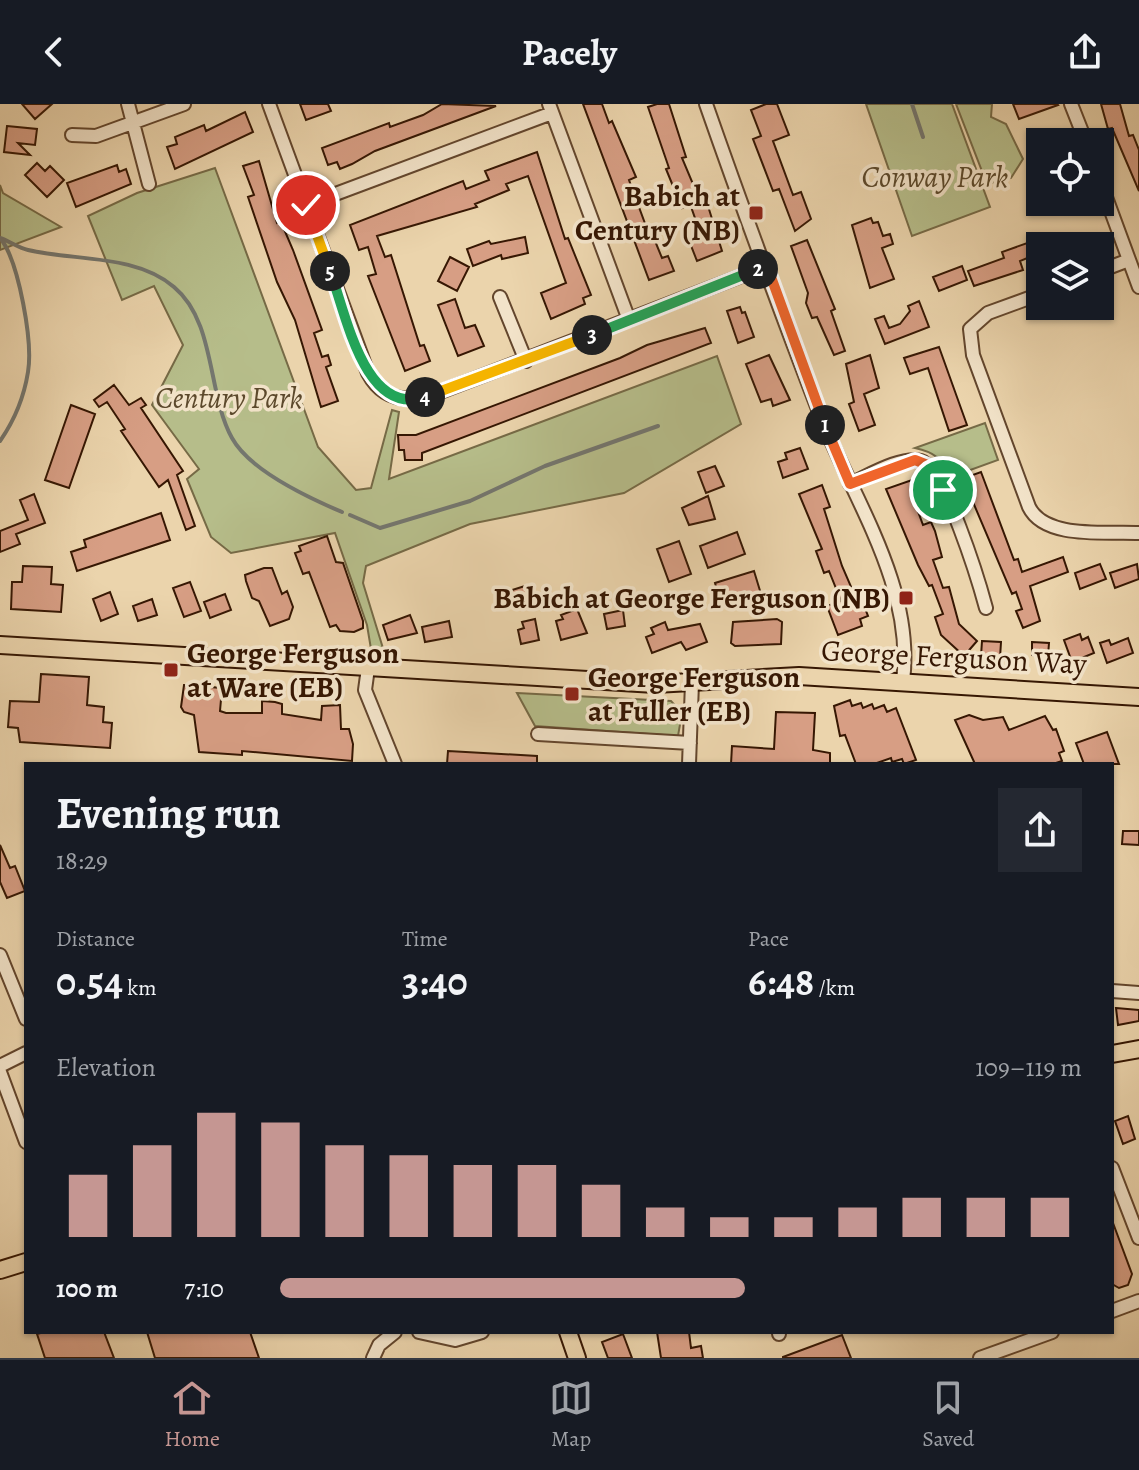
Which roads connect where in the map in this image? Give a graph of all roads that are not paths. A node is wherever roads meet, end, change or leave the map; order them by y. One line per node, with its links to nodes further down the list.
1 (128, 104): 7 (street)
2 (184, 104): 7 (street)
3 (269, 104): 11 (street)
4 (706, 104): 14 (street)
5 (1071, 104): 8 (street)
6 (551, 108): 11 (street); 19 (street)
7 (134, 123): 9 (street); 10 (street)
8 (1080, 128)
9 (72, 135)
10 (149, 184)
11 (306, 205): 20 (street)
12 (1113, 216): 13 (street)
13 (1129, 260): 15 (street); 16 (street)
14 (767, 266): 19 (street); 21 (street)
15 (1114, 266)
16 (1139, 287)
17 (500, 297): 20 (street)
18 (1026, 299): 22 (street)
19 (629, 320): 20 (street)
20 (526, 361)
21 (850, 484): 23 (street); 26 (street)
22 (1139, 533)
23 (986, 608)
24 (0, 645): 25 (main road, George Ferguson Way)
25 (368, 668): 27 (main road, George Ferguson Way); 31 (street)
26 (903, 681): 27 (main road, George Ferguson Way); 28 (main road, George Ferguson Way)
27 (692, 683): 30 (street)
28 (1139, 697)
29 (538, 734): 30 (street)
30 (690, 743): 32 (street)
31 (394, 762)
32 (689, 762)
33 (0, 955): 36 (street)
34 (1114, 991): 35 (street)
35 (1139, 993)
36 (24, 1014)
37 (1139, 1049): 39 (main road)
38 (24, 1054): 40 (street)
39 (1114, 1054)
40 (0, 1069): 41 (street)
41 (24, 1136)
42 (1114, 1173): 43 (street)
43 (1136, 1224): 44 (street)
44 (1139, 1238)
45 (24, 1263): 46 (main road)
46 (0, 1270)
47 (1139, 1301): 48 (street)
48 (1114, 1310)
49 (393, 1334): 54 (street)
50 (428, 1334): 51 (street)
51 (475, 1334)
52 (569, 1334): 55 (main road)
53 (1046, 1334): 56 (street)
54 (373, 1358)
55 (577, 1358)
56 (980, 1358)

